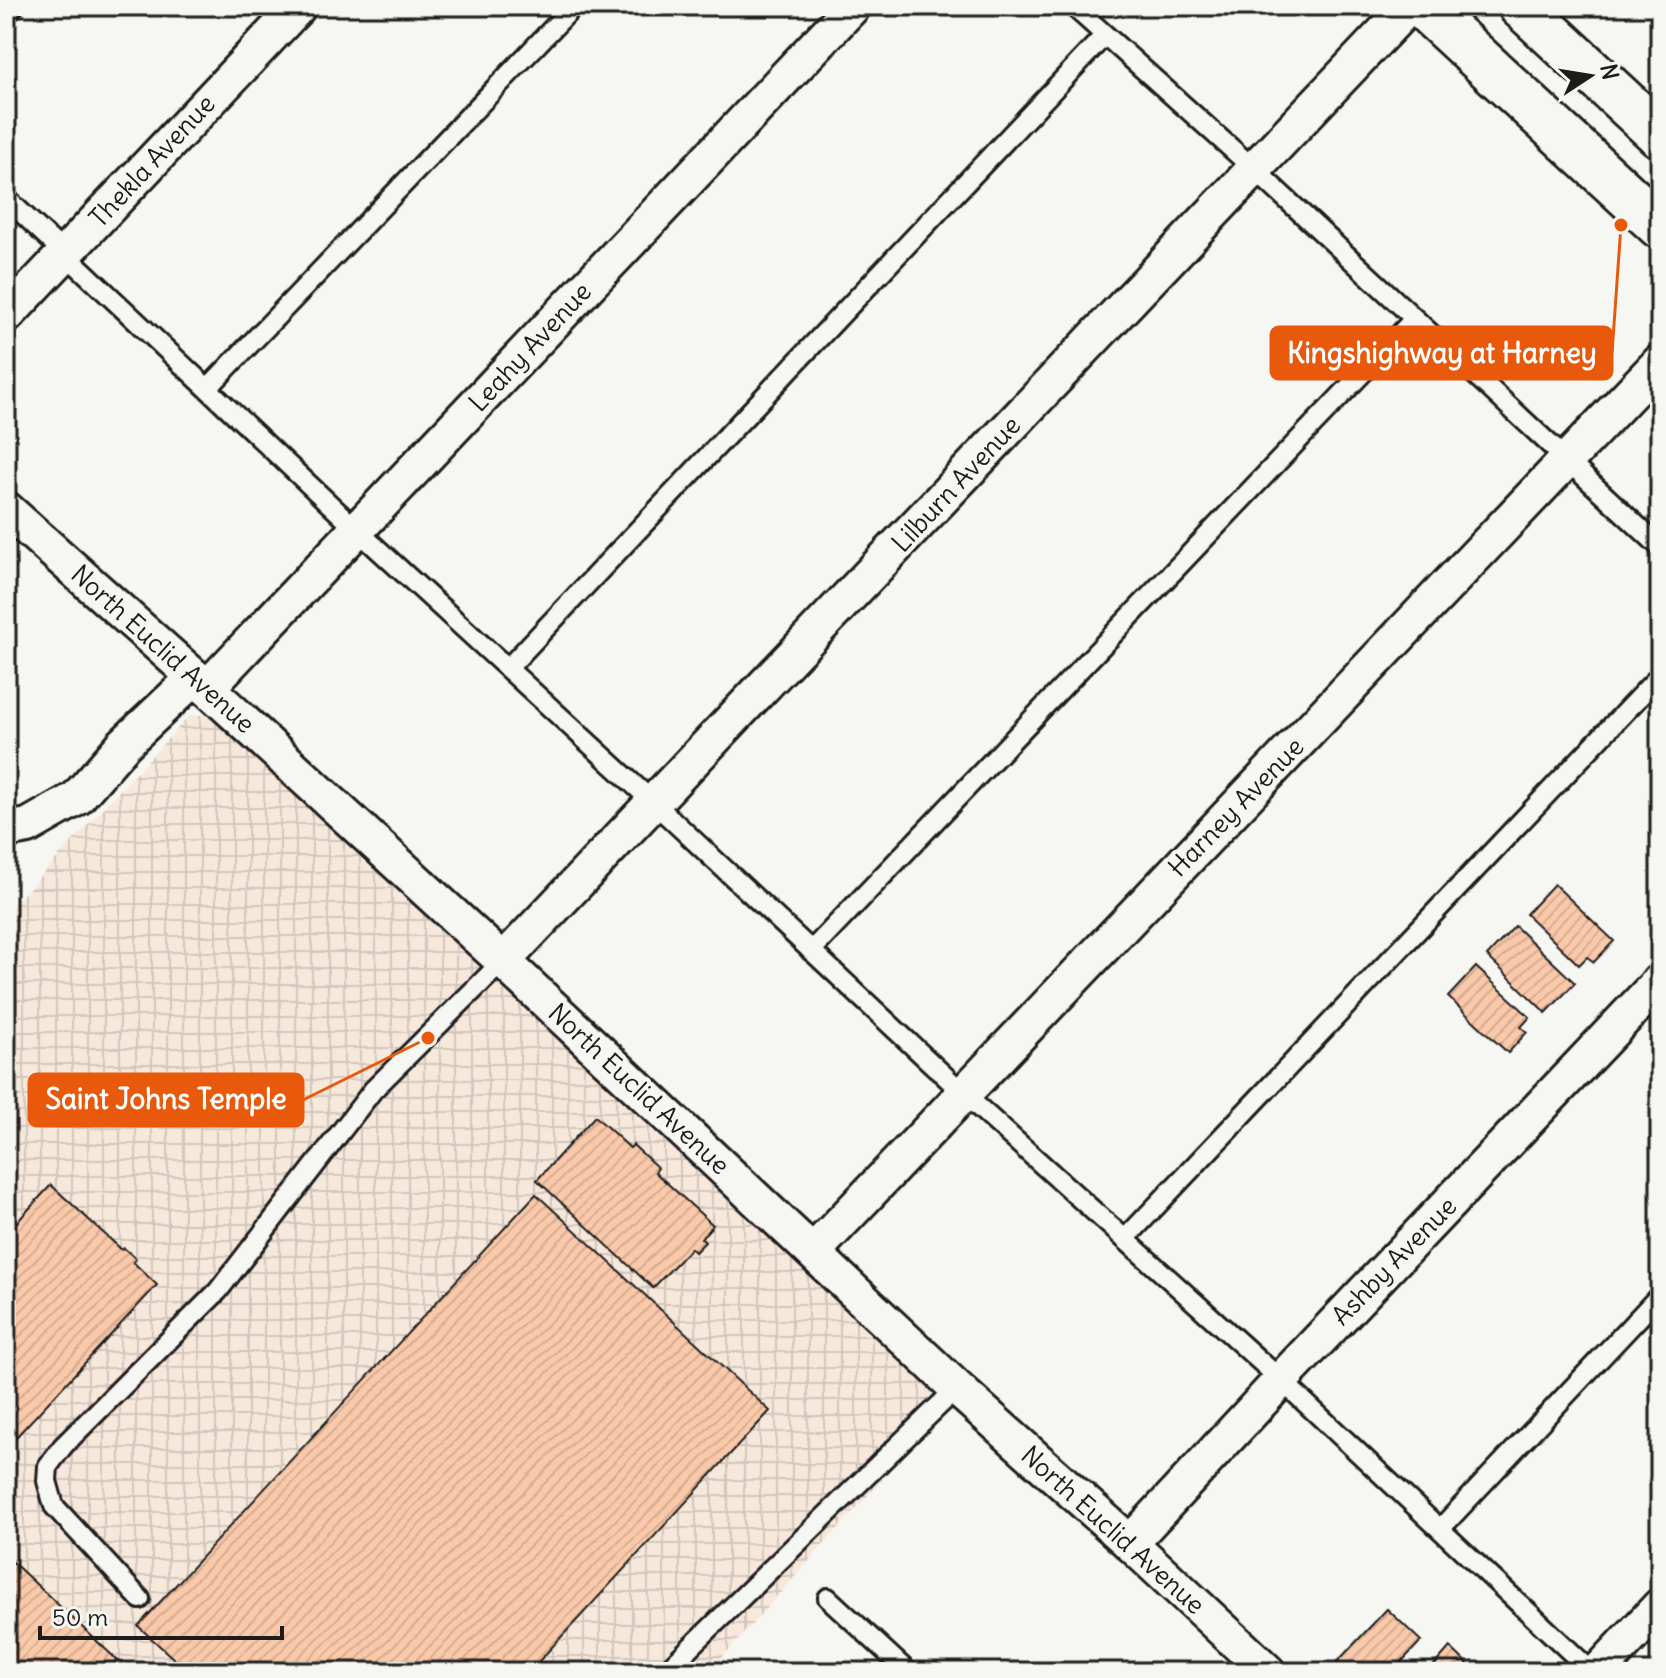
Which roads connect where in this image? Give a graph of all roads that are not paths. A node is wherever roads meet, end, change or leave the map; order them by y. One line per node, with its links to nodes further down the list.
1 (14, 6): 9 (lane)
2 (299, 6): 15 (street, Thekla Avenue)
3 (574, 6): 19 (lane)
4 (853, 6): 22 (street, Leahy Avenue)
5 (1073, 6): 10 (lane)
6 (1409, 6): 12 (street, Lilburn Avenue)
7 (1422, 6): 14 (main road)
8 (1521, 6): 11 (main road)
9 (6, 15)
10 (1104, 36): 12 (lane); 24 (lane)
11 (1660, 135)
12 (1254, 169): 17 (lane); 27 (street, Lilburn Avenue)
13 (6, 198): 15 (lane)
14 (1660, 226)
15 (66, 252): 16 (street, Thekla Avenue); 19 (lane)
16 (6, 316)
17 (1414, 319): 20 (lane); 29 (lane)
18 (1660, 362): 20 (street, Harney Avenue)
19 (208, 388): 22 (lane)
20 (1566, 461): 23 (lane); 32 (street, Harney Avenue)
21 (6, 509): 26 (street, North Euclid Avenue)
22 (357, 530): 24 (lane); 26 (street, Leahy Avenue)
23 (1660, 547)
24 (508, 668): 27 (lane)
25 (1660, 675): 33 (lane)
26 (201, 683): 28 (street, Leahy Avenue); 30 (street, North Euclid Avenue)
27 (654, 803): 29 (lane); 30 (street, Lilburn Avenue)
28 (6, 830)
29 (811, 951): 32 (lane)
30 (503, 961): 34 (street, North Euclid Avenue); 41 (lane)
31 (1660, 981): 36 (street, Ashby Avenue)
32 (964, 1094): 33 (lane); 34 (street, Harney Avenue)
33 (1125, 1239): 36 (lane)
34 (813, 1252): 37 (street, North Euclid Avenue)
35 (1660, 1295): 38 (lane)
36 (1281, 1380): 38 (lane); 39 (street, Ashby Avenue)
37 (957, 1388): 39 (street, North Euclid Avenue); 43 (lane)
38 (1441, 1528): 46 (lane)
39 (1130, 1543): 45 (street, North Euclid Avenue)
40 (828, 1598): 44 (lane)
41 (140, 1599)
42 (1660, 1606): 46 (street)
43 (665, 1672)
44 (908, 1672)
45 (1268, 1672)
46 (1595, 1672)

